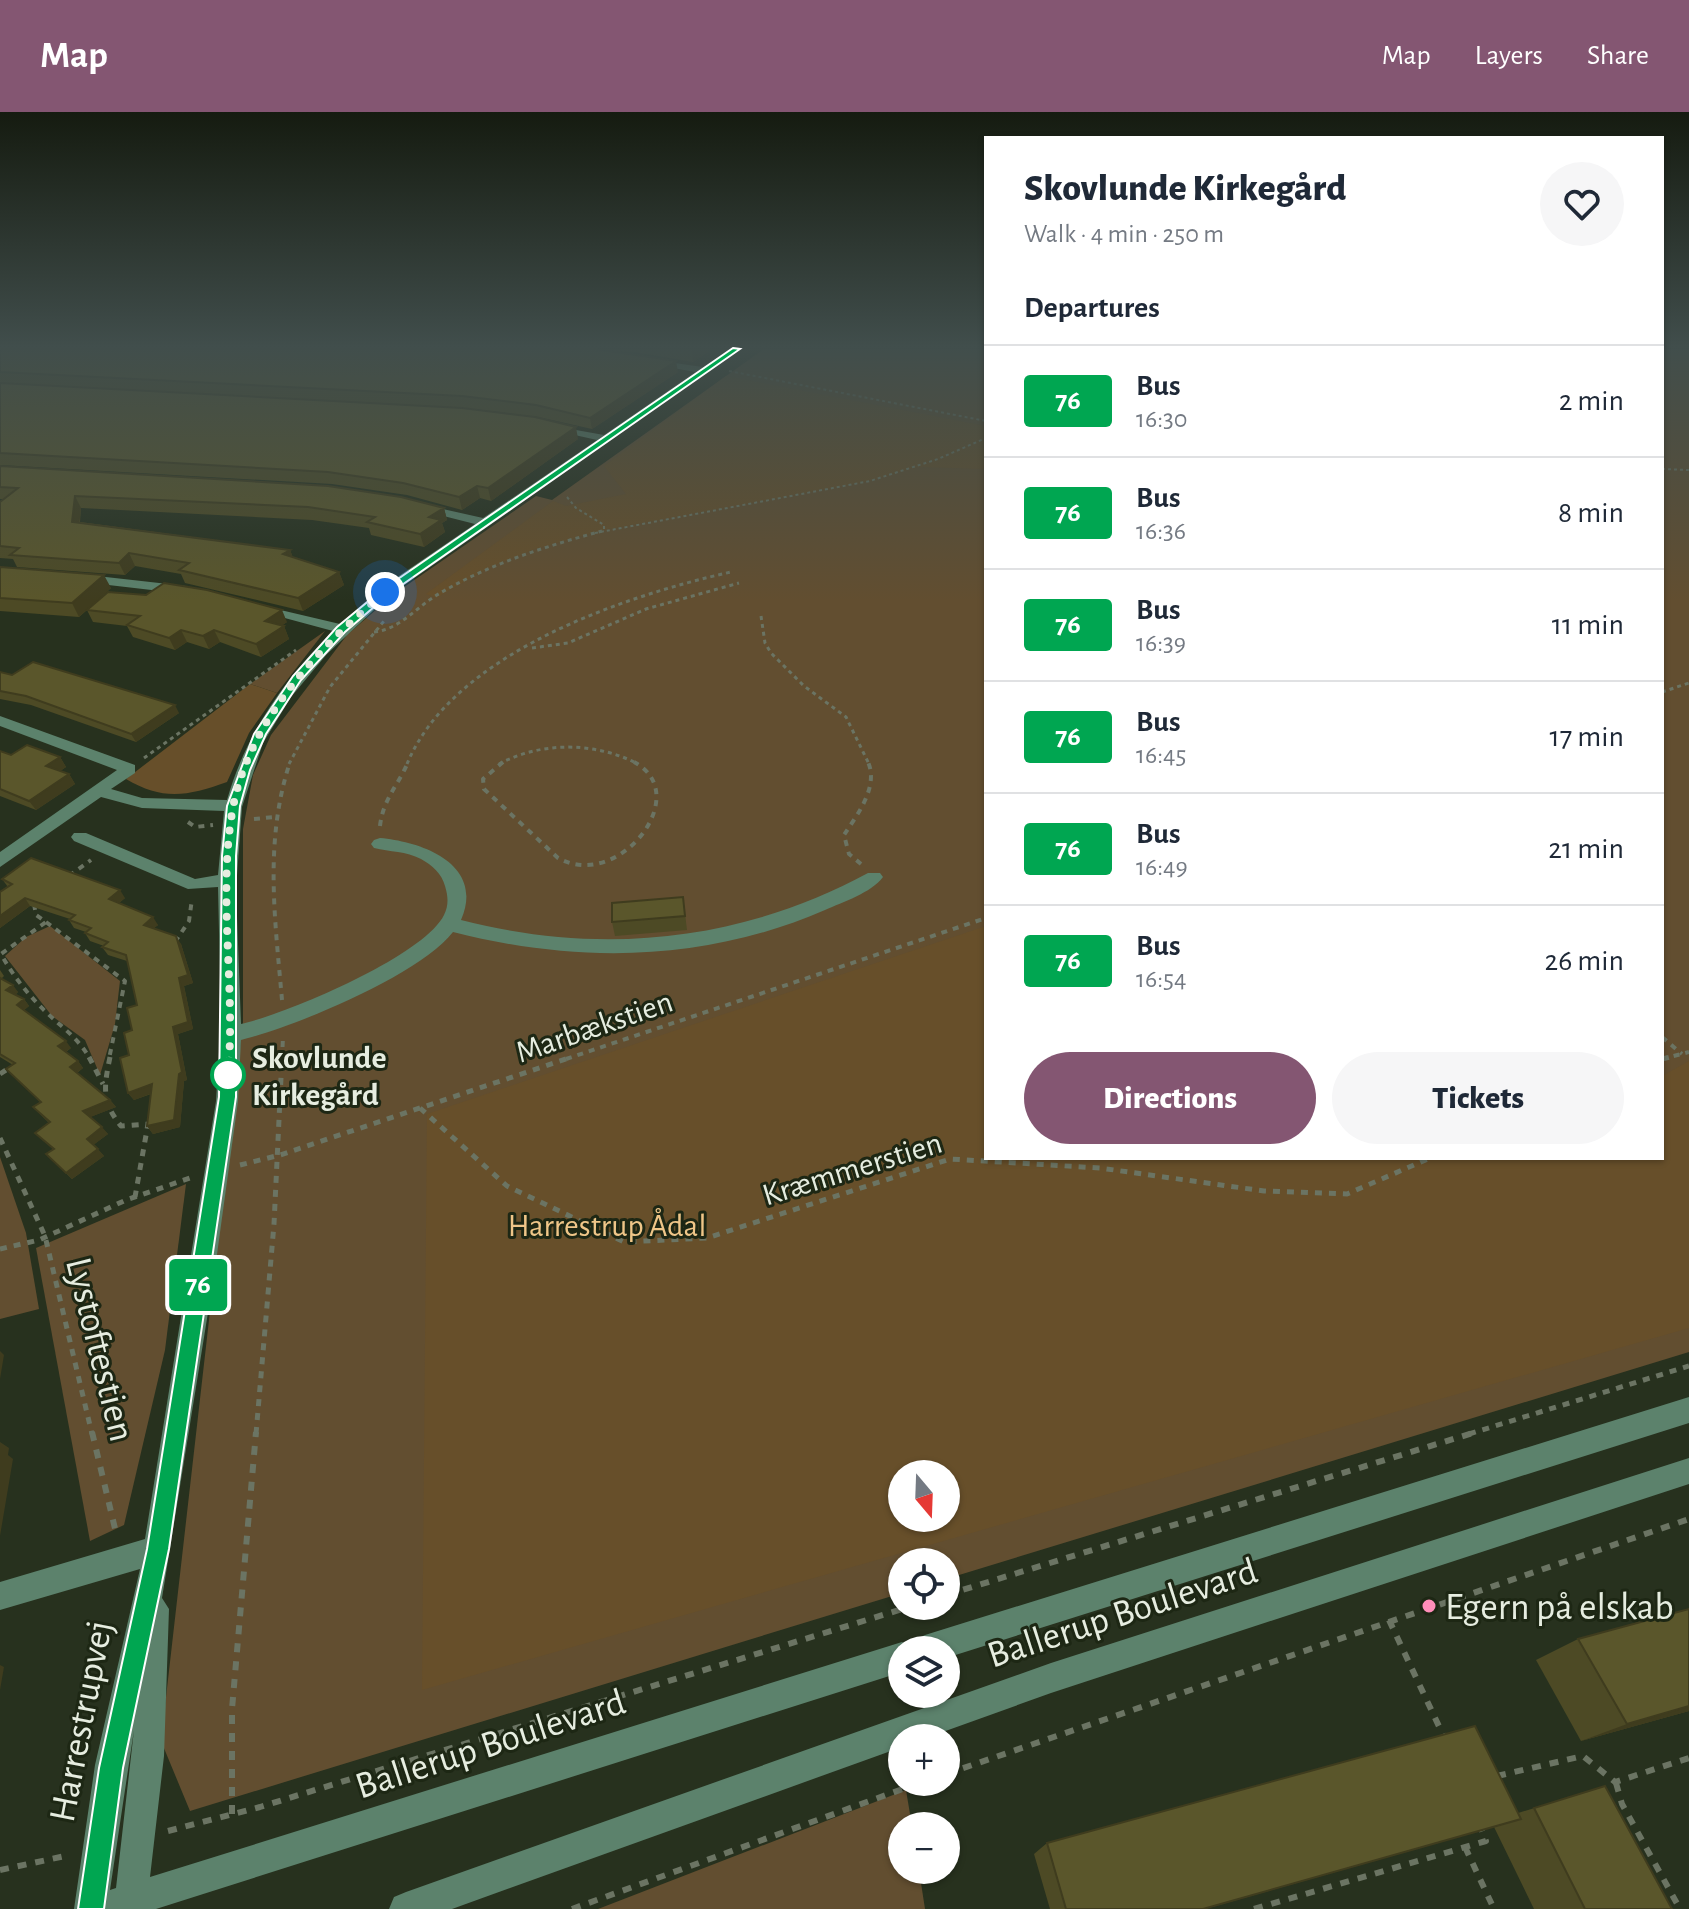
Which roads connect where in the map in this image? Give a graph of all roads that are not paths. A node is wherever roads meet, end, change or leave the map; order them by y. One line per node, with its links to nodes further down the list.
1 (580, 433): 3 (street)
2 (616, 433): 3 (street, Harrestrupvej)
3 (606, 439): 5 (street, Harrestrupvej)
4 (406, 502): 5 (street)
5 (486, 523): 9 (street, Harrestrupvej)
6 (59, 577): 7 (street)
7 (201, 592)
8 (242, 602): 9 (street)
9 (335, 628): 12 (street, Harrestrupvej)
10 (0, 721): 11 (street)
11 (97, 791): 12 (street); 15 (street)
12 (234, 806): 17 (street, Harrestrupvej)
13 (80, 837): 17 (street)
14 (380, 844): 18 (street)
15 (0, 861)
16 (874, 877): 18 (street)
17 (229, 879): 19 (street, Harrestrupvej)
18 (449, 924): 19 (street)
19 (230, 1035): 22 (street, Harrestrupvej)
20 (1689, 1410): 24 (street, Ballerup Boulevard)
21 (1689, 1471): 28 (street, Ballerup Boulevard)
22 (158, 1549): 23 (street); 26 (street, Harrestrupvej); 27 (street, Harrestrupvej)
23 (0, 1596)
24 (960, 1639)
25 (888, 1661): 26 (street, Ballerup Boulevard)
26 (122, 1906)
27 (91, 1909)
28 (406, 1909)

